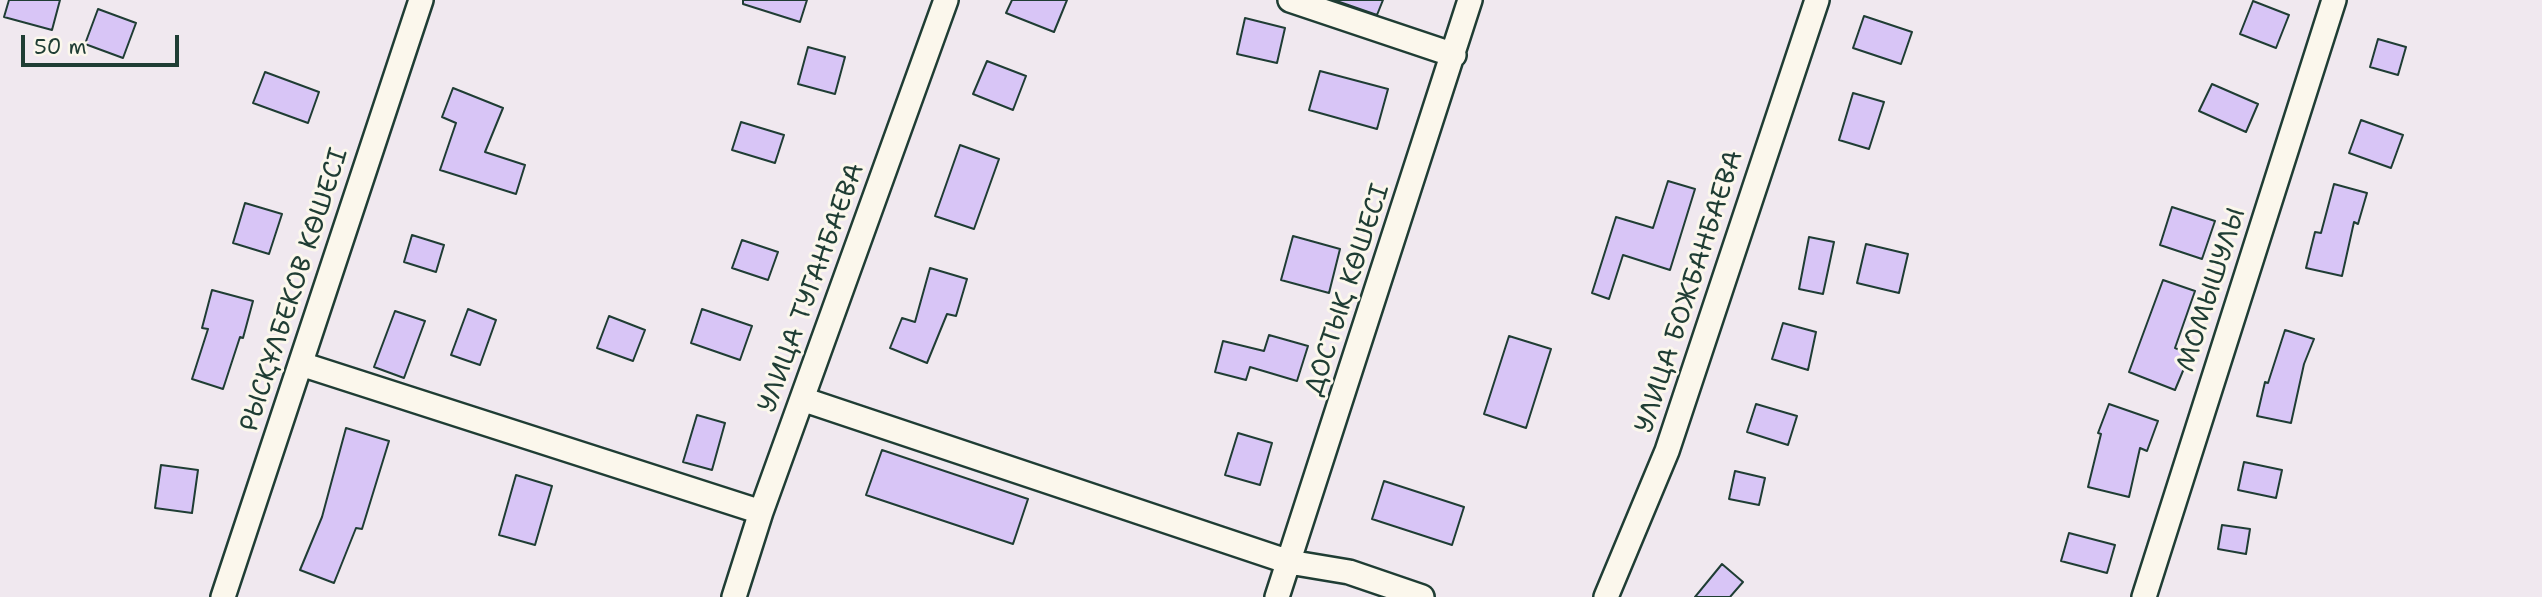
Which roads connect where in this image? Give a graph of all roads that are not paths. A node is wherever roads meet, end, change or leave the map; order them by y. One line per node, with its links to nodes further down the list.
1 (421, 0): 8 (street, РЫСҚҰЛБЕКОВ КӨШЕСІ)
2 (946, 0): 9 (street, УЛИЦА ТУГАНБАЕВА)
3 (1290, 0): 7 (street)
4 (1470, 0): 7 (street, ДОСТЫҚ КӨШЕСІ)
5 (1817, 0): 16 (street, УЛИЦА БОЖБАНБАЕВА)
6 (2334, 0): 17 (street, МОМЫШУЛЫ)
7 (1454, 55): 11 (street, ДОСТЫҚ КӨШЕСІ)
8 (300, 363): 10 (street); 12 (street, РЫСҚҰЛБЕКОВ КӨШЕСІ)
9 (802, 399): 10 (street, УЛИЦА ТУГАНБАЕВА); 11 (street)
10 (761, 512): 13 (street, УЛИЦА ТУГАНБАЕВА)
11 (1289, 562): 14 (street, ДОСТЫҚ КӨШЕСІ); 15 (street)
12 (223, 597)
13 (734, 597)
14 (1278, 597)
15 (1422, 597)
16 (1606, 597)
17 (2144, 597)

